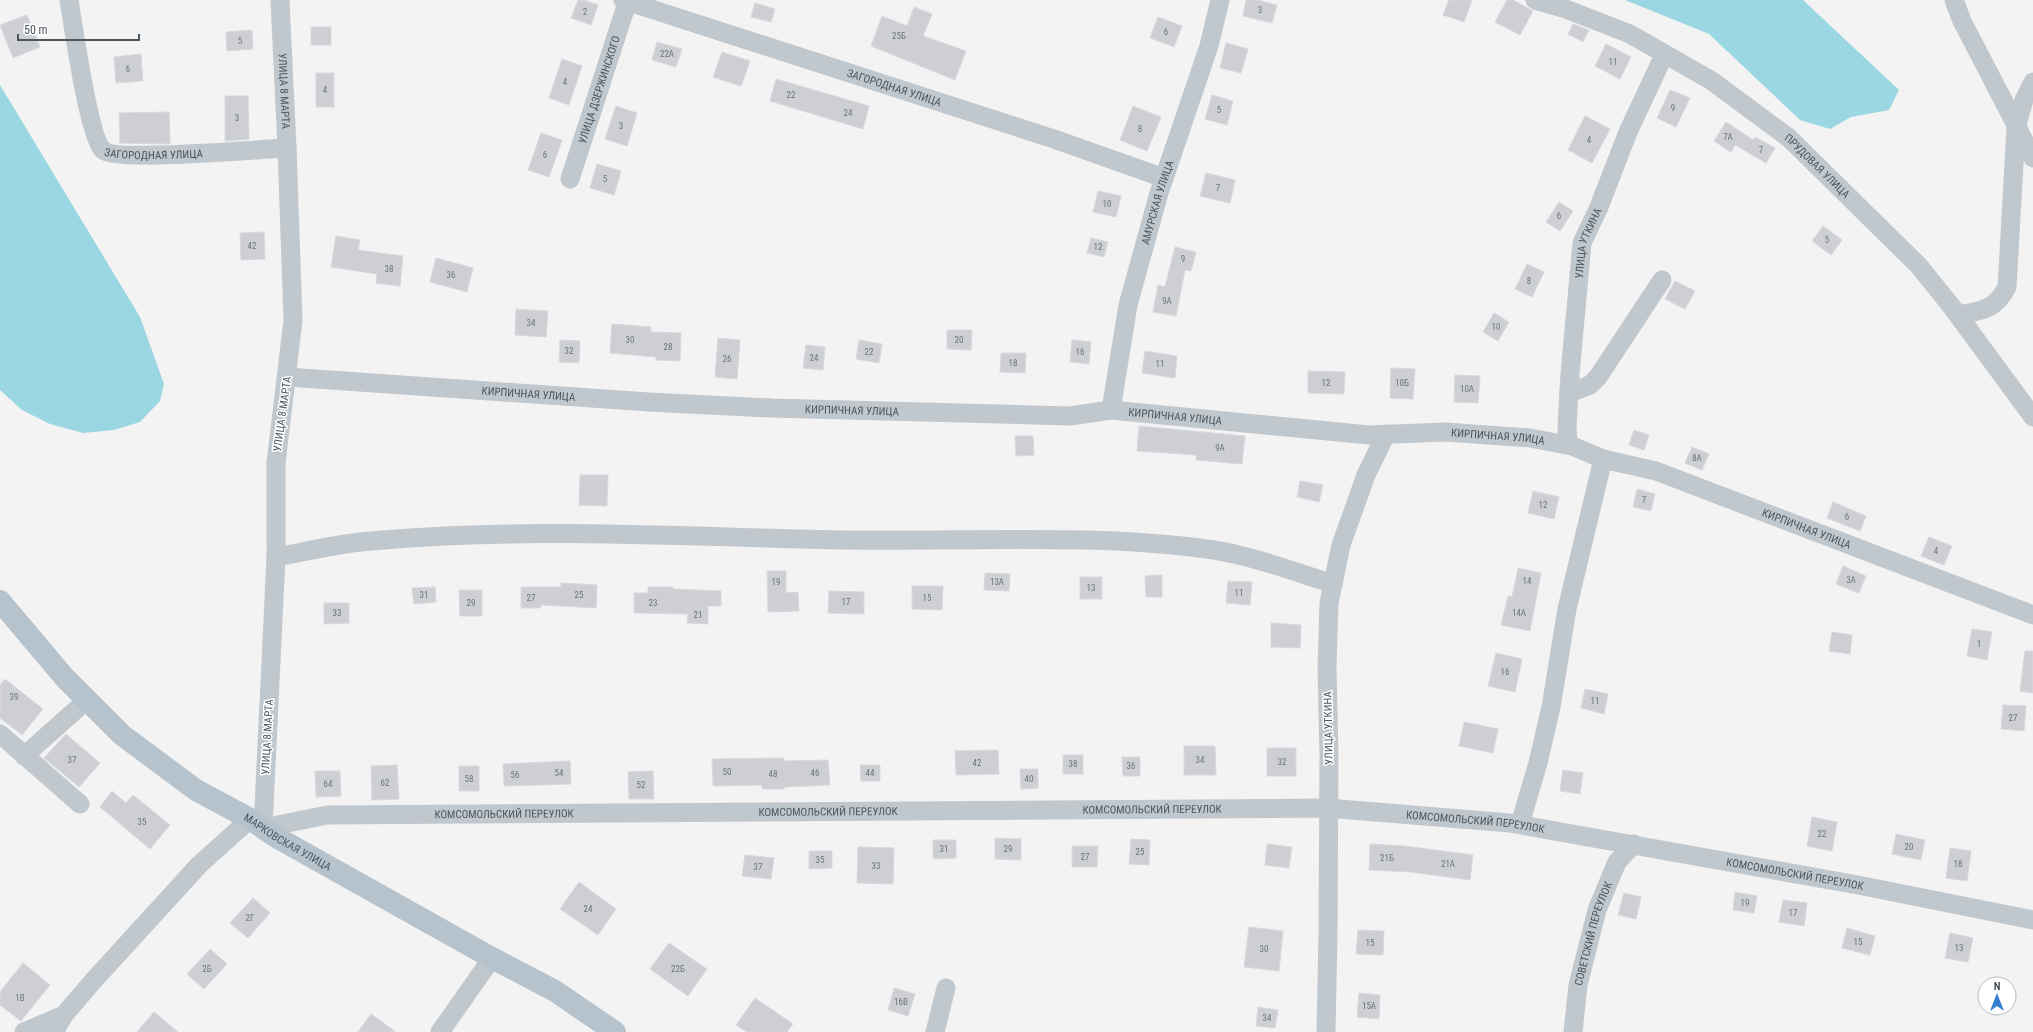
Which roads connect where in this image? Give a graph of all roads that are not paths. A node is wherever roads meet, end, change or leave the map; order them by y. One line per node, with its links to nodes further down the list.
1 (69, 0): 10 (street, ЗАГОРОДНАЯ УЛИЦА)
2 (280, 0): 10 (street, УЛИЦА 8 МАРТА)
3 (626, 0): 12 (street, ЗАГОРОДНАЯ УЛИЦА); 13 (street, УЛИЦА ДЗЕРЖИНСКОГО)
4 (1220, 0): 12 (street, АМУРСКАЯ УЛИЦА)
5 (1535, 0): 7 (street, ПРУДОВАЯ УЛИЦА)
6 (1954, 0): 9 (street)
7 (1664, 55): 15 (street, ПРУДОВАЯ УЛИЦА); 17 (street, УЛИЦА УТКИНА)
8 (2033, 82): 9 (street)
9 (2016, 128): 11 (street); 15 (street)
10 (288, 148): 16 (street, УЛИЦА 8 МАРТА)
11 (2033, 158)
12 (1164, 178): 18 (street, АМУРСКАЯ УЛИЦА)
13 (570, 179)
14 (1662, 280): 17 (street)
15 (1958, 315): 19 (street, ПРУДОВАЯ УЛИЦА)
16 (287, 377): 18 (street, КИРПИЧНАЯ УЛИЦА); 23 (street, УЛИЦА 8 МАРТА)
17 (1569, 393): 21 (street, УЛИЦА УТКИНА)
18 (1111, 410): 20 (street, КИРПИЧНАЯ УЛИЦА)
19 (2033, 417)
20 (1386, 434): 21 (street, КИРПИЧНАЯ УЛИЦА); 24 (street, УЛИЦА УТКИНА)
21 (1568, 445): 22 (street, КИРПИЧНАЯ УЛИЦА)
22 (1603, 459): 26 (street, КИРПИЧНАЯ УЛИЦА); 33 (street)
23 (276, 557): 24 (street); 32 (street, УЛИЦА 8 МАРТА)
24 (1332, 584): 31 (street, УЛИЦА УТКИНА)
25 (0, 601): 27 (main road, МАРКОВСКАЯ УЛИЦА)
26 (2033, 615)
27 (87, 700): 29 (street); 32 (main road, МАРКОВСКАЯ УЛИЦА)
28 (0, 734): 29 (street)
29 (24, 756): 30 (street)
30 (80, 804)
31 (1327, 808): 32 (street, КОМСОМОЛЬСКИЙ ПЕРЕУЛОК); 33 (street, КОМСОМОЛЬСКИЙ ПЕРЕУЛОК); 44 (street, УЛИЦА УТКИНА)
32 (256, 823): 36 (main road, МАРКОВСКАЯ УЛИЦА); 38 (street)
33 (1520, 824): 34 (street, КОМСОМОЛЬСКИЙ ПЕРЕУЛОК)
34 (1634, 844): 35 (street, КОМСОМОЛЬСКИЙ ПЕРЕУЛОК); 45 (street, СОВЕТСКИЙ ПЕРЕУЛОК)
35 (2033, 920)
36 (492, 958): 41 (street); 42 (main road, МАРКОВСКАЯ УЛИЦА)
37 (946, 988): 43 (street)
38 (64, 1015): 39 (street); 40 (street)
39 (24, 1032)
40 (54, 1032)
41 (440, 1032)
42 (615, 1032)
43 (935, 1032)
44 (1326, 1032)
45 (1573, 1032)

